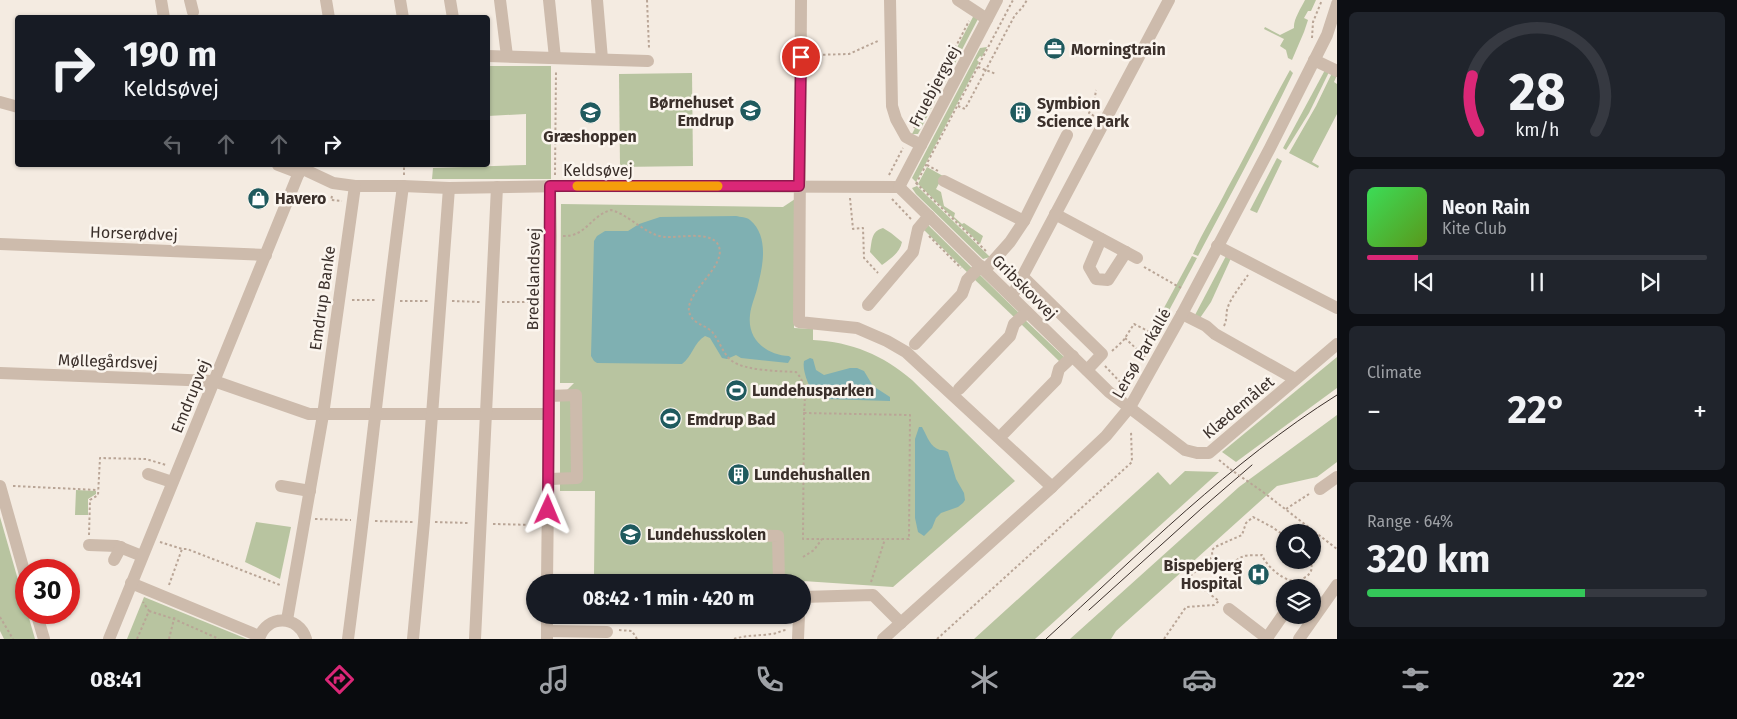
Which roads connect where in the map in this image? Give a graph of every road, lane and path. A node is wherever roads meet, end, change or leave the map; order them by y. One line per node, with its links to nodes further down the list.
1 (161, 0): 18 (street)
2 (326, 0): 19 (street)
3 (400, 0): 20 (street)
4 (450, 0): 21 (street)
5 (500, 0): 29 (street)
6 (549, 0): 30 (street)
7 (597, 0): 31 (street)
8 (647, 0): 33 (path)
9 (802, 0): 55 (street)
10 (890, 0): 26 (street)
11 (958, 0): 23 (street)
12 (997, 0): 23 (street, Fruebjergvej)
13 (1013, 0): 34 (path)
14 (1027, 0): 35 (path)
15 (1169, 0): 60 (street)
16 (1322, 0): 32 (path)
17 (1337, 4): 25 (street, Lersø Parkallé)
18 (164, 15)
19 (328, 15)
20 (402, 15)
21 (452, 15)
22 (972, 15): 43 (path)
23 (987, 19): 46 (street, Fruebjergvej)
24 (1337, 25): 25 (street, Lersø Parkallé)
25 (1327, 36): 32 (street, Lersø Parkallé)
26 (891, 40): 27 (path); 46 (street)
27 (808, 55)
28 (490, 56): 29 (street)
29 (507, 56): 30 (street)
30 (556, 58): 31 (street); 54 (path)
31 (602, 59): 33 (street)
32 (1314, 60): 36 (street); 66 (street, Lersø Parkallé)
33 (648, 61)
34 (978, 66): 35 (path); 41 (path)
35 (986, 70): 37 (path); 41 (path)
36 (1337, 71)
37 (996, 74)
38 (1096, 90): 42 (path)
39 (0, 102): 40 (street)
40 (15, 106)
41 (958, 106): 51 (path)
42 (1094, 118)
43 (911, 134)
44 (1068, 135): 62 (street)
45 (905, 144): 48 (path)
46 (920, 145): 57 (street, Fruebjergvej)
47 (301, 169): 52 (street, Keldsøvej); 67 (street, Emdrupvej)
48 (888, 177)
49 (912, 179): 51 (path)
50 (944, 181): 62 (street)
51 (916, 184): 69 (path)
52 (355, 186): 53 (street, Keldsøvej); 98 (street, Emdrup Banke)
53 (403, 186): 58 (street, Keldsøvej); 99 (street)
54 (550, 186): 55 (street, Keldsøvej); 56 (street, Keldsøvej); 63 (street, Bredelandsvej)
55 (799, 186): 57 (street, Keldsøvej); 110 (street)
56 (497, 187): 58 (street, Keldsøvej); 95 (street)
57 (899, 187): 61 (street, Gribskovvej)
58 (449, 188): 100 (street)
59 (850, 203): 73 (path)
60 (1055, 214): 64 (street); 72 (street)
61 (929, 216): 71 (street, Gribskovvej); 73 (street)
62 (1024, 221): 69 (street)
63 (551, 236): 93 (street, Bredelandsvej); 96 (path)
64 (1101, 239): 68 (street); 68 (street)
65 (0, 244): 67 (street, Horserødvej)
66 (1218, 246): 70 (street); 74 (street, Lersø Parkallé)
67 (266, 255): 91 (street, Emdrupvej)
68 (1132, 255): 74 (path)
69 (994, 260): 71 (street)
70 (1256, 266): 77 (street); 80 (path)
71 (983, 268): 75 (street, Gribskovvej); 83 (street)
72 (1022, 276): 75 (street); 88 (street)
73 (887, 282): 76 (street)
74 (1192, 294): 79 (street, Lersø Parkallé)
75 (1012, 296): 78 (street, Gribskovvej)
76 (868, 305)
77 (1337, 308)
78 (1027, 312): 86 (street, Gribskovvej); 92 (street)
79 (1182, 314): 80 (street); 82 (street, Lersø Parkallé)
80 (1218, 336): 90 (street)
81 (1125, 338): 82 (path); 85 (path); 87 (path)
82 (1167, 341): 87 (street, Lersø Parkallé)
83 (915, 344)
84 (1337, 344): 90 (street, Klædemålet)
85 (1112, 351)
86 (1073, 356): 88 (street, Gribskovvej); 102 (street)
87 (1154, 366): 94 (street, Lersø Parkallé)
88 (1087, 370): 94 (street, Gribskovvej)
89 (0, 373): 91 (street, Møllegårdsvej)
90 (1295, 380): 94 (street, Klædemålet)
91 (214, 381): 98 (street); 105 (street, Emdrupvej)
92 (959, 389)
93 (549, 396): 97 (street, Bredelandsvej); 107 (street)
94 (1130, 407): 110 (street, Lersø Parkallé)
95 (486, 413): 97 (street); 100 (street); 162 (street)
96 (804, 413): 118 (path); 119 (path)
97 (549, 414): 107 (street, Bredelandsvej)
98 (323, 415): 99 (street); 113 (street, Emdrup Banke)
99 (376, 415): 100 (street); 160 (street)
100 (431, 415): 161 (street)
101 (1131, 431): 166 (path)
102 (1004, 433)
103 (1217, 460): 115 (path, bridge)
104 (148, 474): 105 (street)
105 (175, 476): 112 (path); 125 (street, Emdrupvej)
106 (1337, 477): 111 (street)
107 (549, 479): 131 (street, Bredelandsvej)
108 (5, 486): 112 (path); 128 (street)
109 (281, 486): 113 (street)
110 (1052, 487): 145 (street, Lersø Parkallé)
111 (1320, 489)
112 (98, 490): 120 (path)
113 (310, 490): 136 (street, Emdrup Banke)
114 (1300, 500): 115 (path)
115 (1286, 509): 123 (path)
116 (1276, 529): 127 (path)
117 (748, 534): 132 (street)
118 (822, 539): 119 (path); 126 (path)
119 (885, 539): 137 (path)
120 (88, 545): 122 (street)
121 (169, 545): 124 (path)
122 (121, 548): 125 (street); 129 (street)
123 (1337, 548)
124 (182, 549): 135 (path); 136 (path)
125 (142, 556): 133 (street, Emdrupvej)
126 (803, 557)
127 (1212, 557): 130 (path); 167 (path)
128 (22, 559)
129 (114, 560)
130 (1312, 569)
131 (548, 574)
132 (779, 574)
133 (131, 583): 139 (street); 141 (path); 155 (street, Emdrupvej)
134 (1337, 585): 168 (street)
135 (168, 587)
136 (292, 589): 144 (street, Emdrup Banke)
137 (871, 595): 138 (street); 145 (street)
138 (811, 597)
139 (178, 602): 143 (path); 151 (street)
140 (1229, 609): 152 (street)
141 (149, 611): 143 (path); 156 (path)
142 (0, 617): 153 (path)
143 (174, 619): 157 (path); 158 (path)
144 (286, 620): 151 (street); 159 (street)
145 (901, 623): 165 (street, Lersø Parkallé)
146 (40, 624): 154 (street)
147 (1277, 624): 152 (street)
148 (607, 632): 149 (street); 163 (path)
149 (547, 635)
150 (798, 635): 164 (path)
151 (259, 637)
152 (1268, 638)
153 (13, 639)
154 (44, 639)
155 (108, 639)
156 (137, 639)
157 (169, 639)
158 (218, 639)
159 (306, 639)
160 (348, 639)
161 (413, 639)
162 (475, 639)
163 (637, 639)
164 (734, 639)
165 (883, 639)
166 (937, 639)
167 (1164, 639)
168 (1299, 639)

